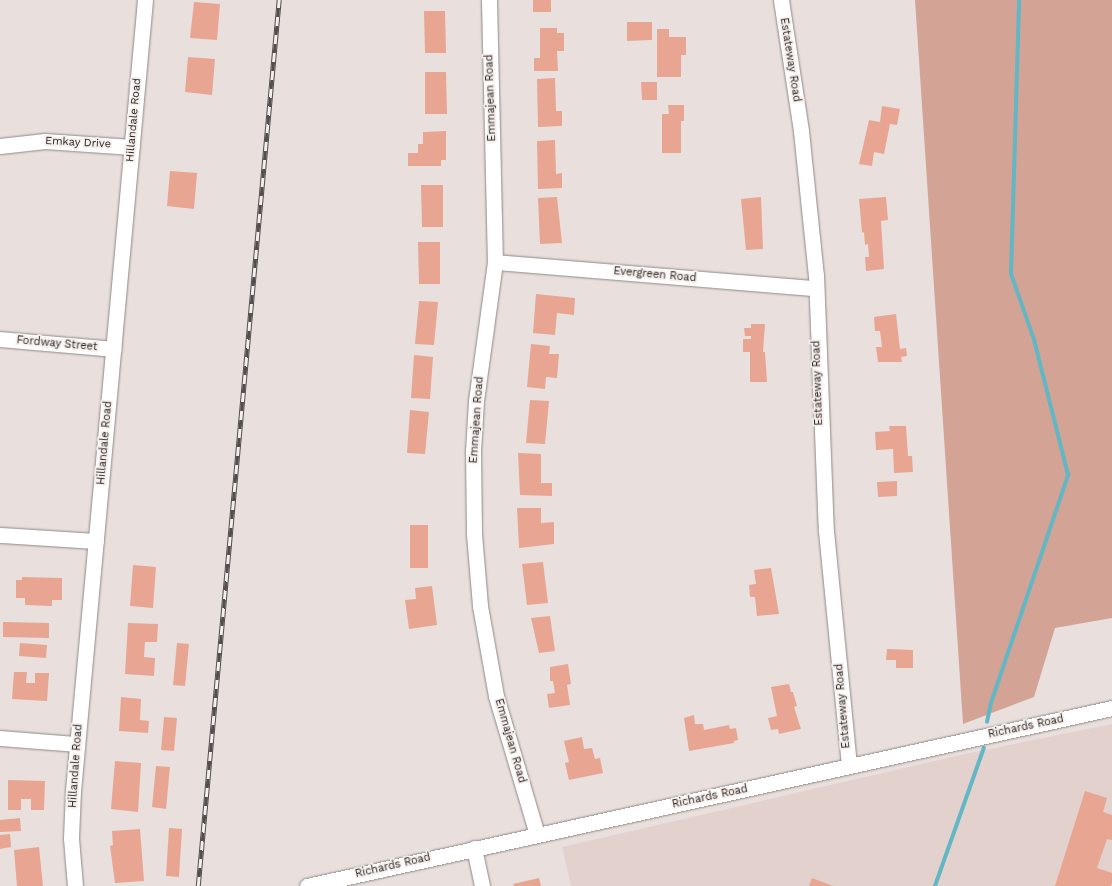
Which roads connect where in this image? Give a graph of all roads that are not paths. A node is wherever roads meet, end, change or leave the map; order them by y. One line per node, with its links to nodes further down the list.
1 (145, 0): 5 (street, Hillandale Road)
2 (489, 0): 6 (street, Emmajean Road)
3 (781, 0): 7 (street, Estateway Road)
4 (0, 146): 5 (street, Emkay Drive)
5 (132, 147): 9 (street, Hillandale Road)
6 (495, 262): 7 (street, Evergreen Road); 16 (street, Emmajean Road)
7 (814, 288): 15 (street, Estateway Road)
8 (0, 339): 9 (street, Fordway Street)
9 (114, 349): 11 (street, Hillandale Road)
10 (0, 535): 11 (street)
11 (96, 541): 14 (street, Hillandale Road)
12 (1112, 708): 15 (street, Richards Road)
13 (0, 738): 14 (street)
14 (77, 744): 19 (street, Hillandale Road)
15 (849, 766): 16 (street, Richards Road)
16 (537, 834): 17 (street, Richards Road)
17 (474, 848): 18 (street, Richards Road); 21 (street)
18 (335, 883): 20 (street, Richards Road)
19 (74, 886)
20 (308, 886)
21 (482, 886)

